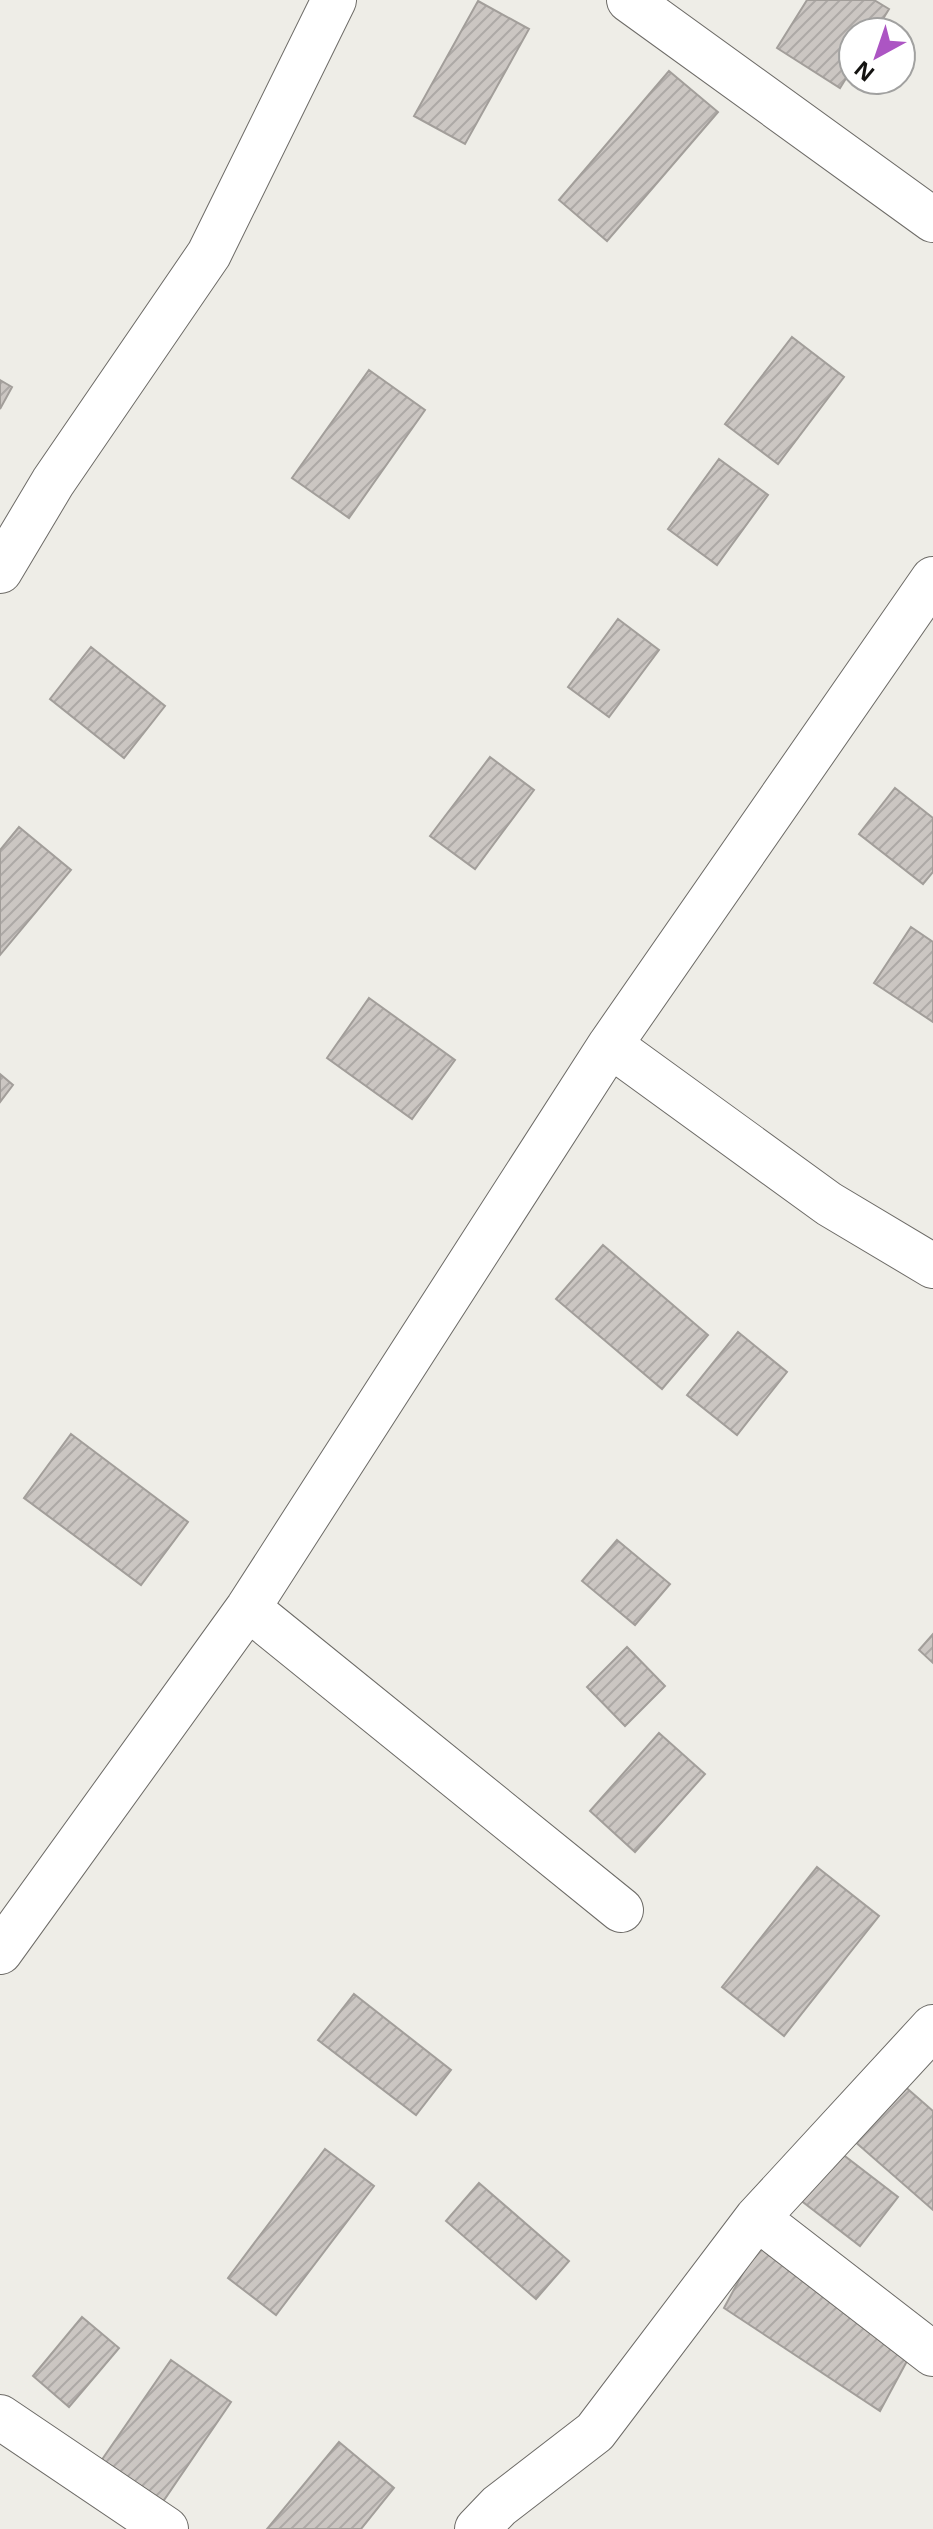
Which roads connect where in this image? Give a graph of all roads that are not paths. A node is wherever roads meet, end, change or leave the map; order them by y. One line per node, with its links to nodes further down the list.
1 (334, 0): 4 (street)
2 (629, 0): 3 (street)
3 (933, 220)
4 (0, 571)
5 (933, 579): 6 (street)
6 (610, 1045): 7 (street); 8 (street)
7 (933, 1266)
8 (248, 1608): 9 (street); 10 (street)
9 (621, 1910)
10 (0, 1952)
11 (933, 2027): 12 (street)
12 (757, 2218): 13 (street); 16 (street)
13 (933, 2354)
14 (0, 2417): 15 (street)
15 (166, 2529)
16 (477, 2529)

